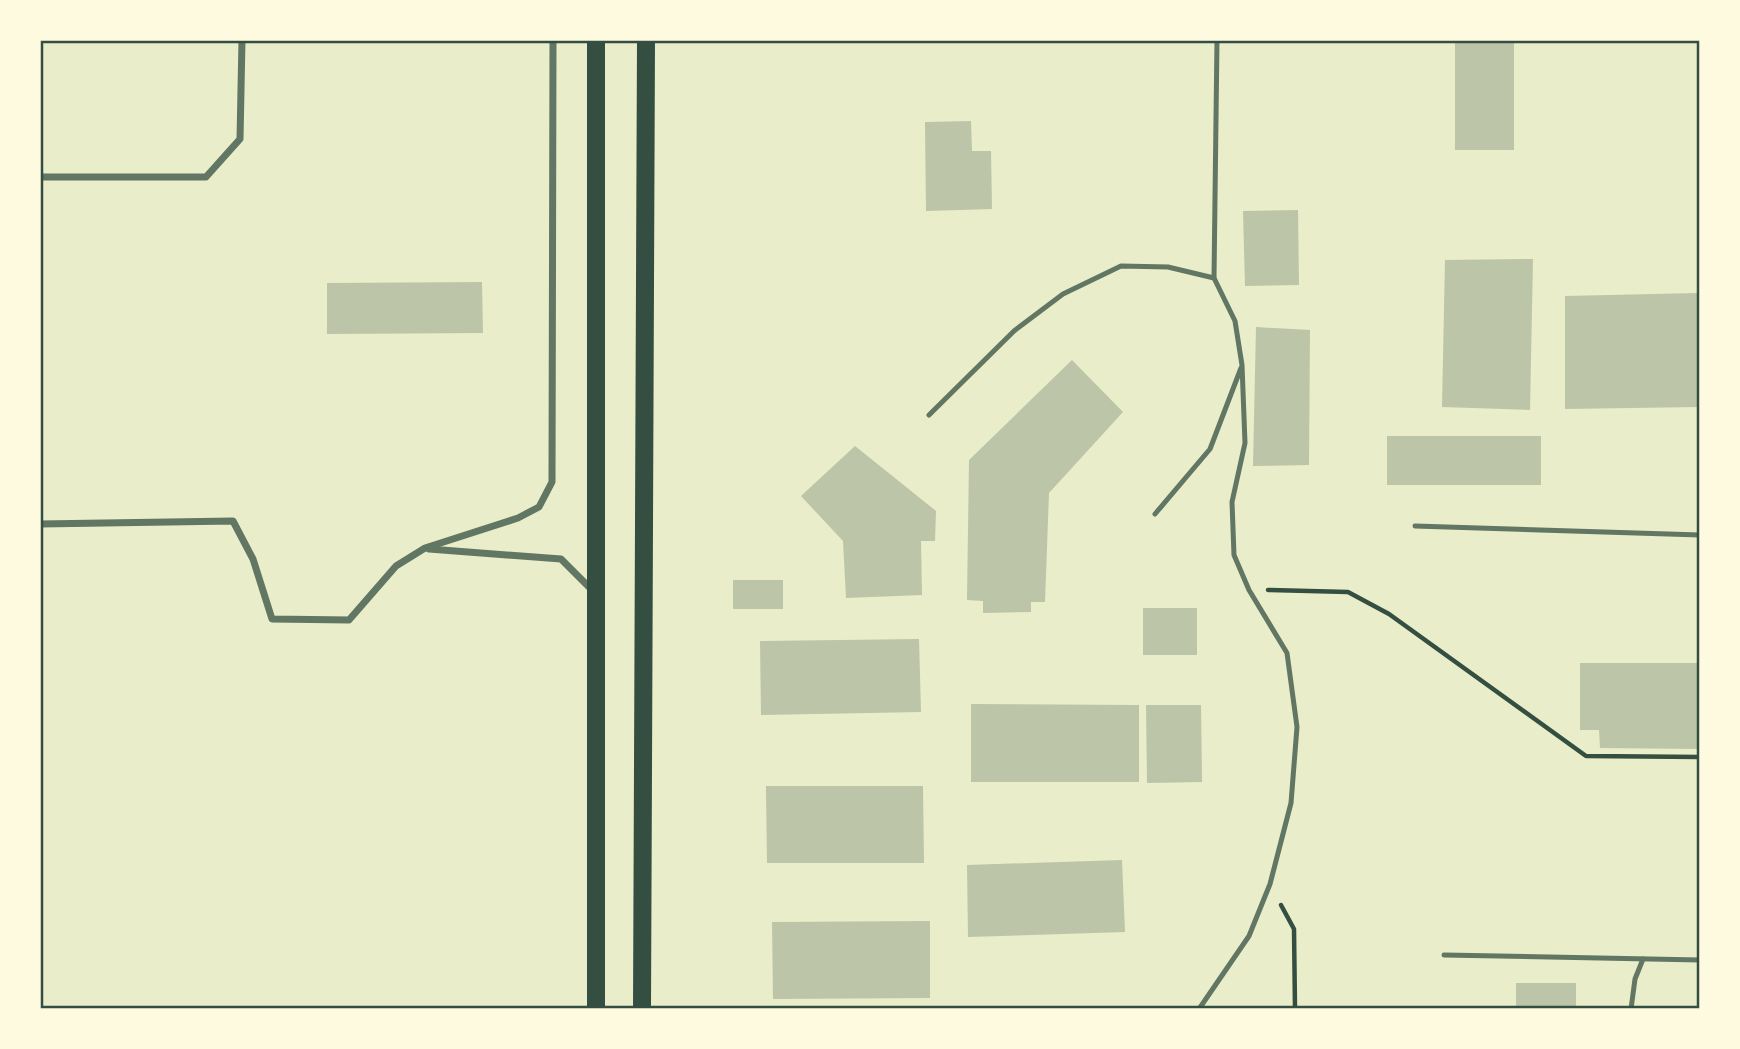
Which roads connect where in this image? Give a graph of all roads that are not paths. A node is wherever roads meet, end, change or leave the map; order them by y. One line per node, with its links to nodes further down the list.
1 (242, 40): 6 (street)
2 (553, 40): 14 (street)
3 (596, 40): 15 (main road)
4 (646, 40): 20 (main road)
5 (1217, 40): 7 (lane)
6 (40, 177)
7 (1214, 278): 8 (lane); 9 (lane)
8 (1242, 365): 10 (lane); 21 (lane)
9 (929, 415)
10 (1156, 514)
11 (40, 524): 14 (street)
12 (1415, 526): 13 (lane)
13 (1700, 535)
14 (425, 548): 15 (street)
15 (594, 592): 19 (main road)
16 (1444, 955): 17 (lane)
17 (1643, 959): 18 (lane); 22 (lane)
18 (1700, 960)
19 (596, 1009)
20 (642, 1009)
21 (1199, 1009)
22 (1631, 1009)

